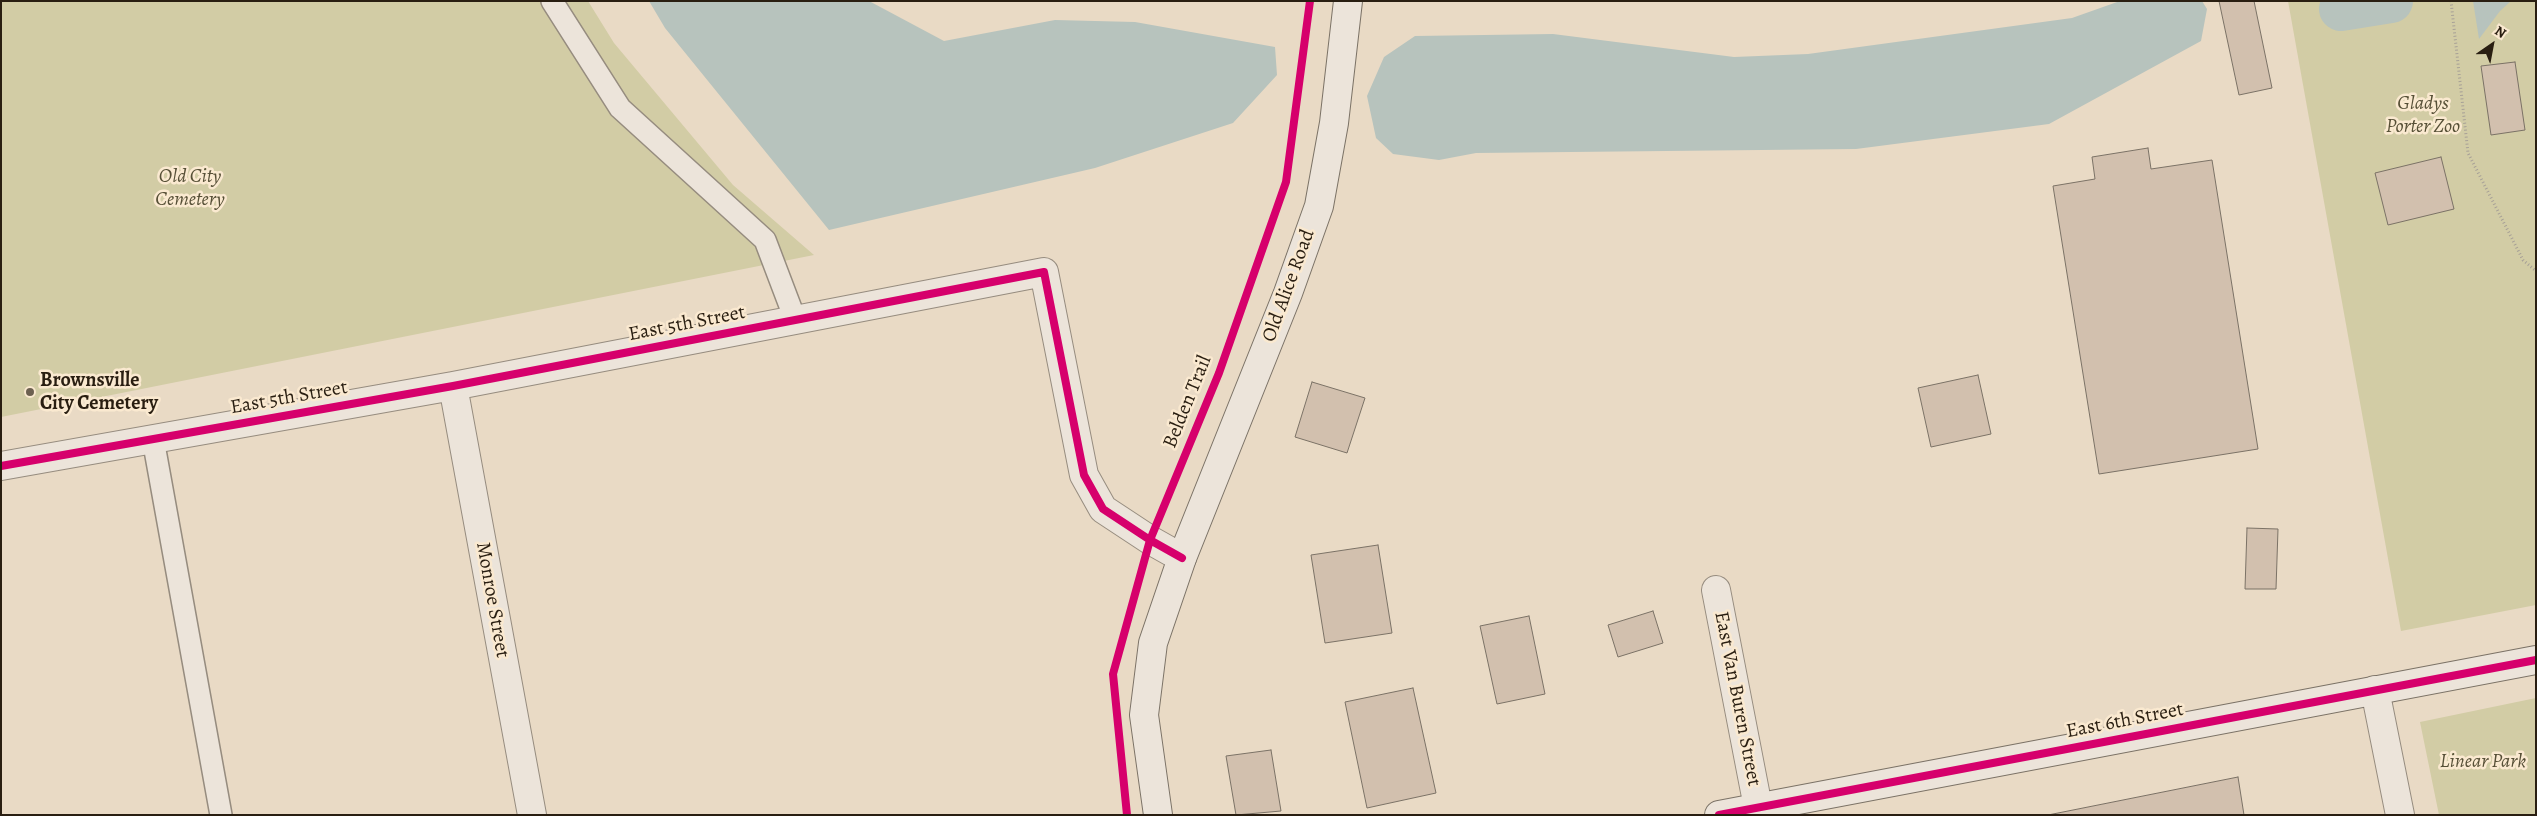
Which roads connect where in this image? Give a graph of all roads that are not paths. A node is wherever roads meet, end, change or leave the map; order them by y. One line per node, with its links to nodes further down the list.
1 (552, 1): 3 (lane)
2 (1348, 1): 7 (street, Old Alice Road)
3 (796, 319): 4 (street, East 5th Street); 7 (street, East 5th Street)
4 (453, 386): 5 (street, East 5th Street); 13 (street, Monroe Street)
5 (153, 439): 6 (street, East 5th Street); 12 (lane)
6 (1, 466)
7 (1182, 558): 14 (street, Old Alice Road)
8 (1716, 590): 11 (street, East Van Buren Street)
9 (2536, 660): 10 (street, East 6th Street)
10 (2375, 690): 11 (street, East 6th Street); 16 (street)
11 (1758, 807): 15 (street, East 6th Street)
12 (221, 815)
13 (532, 815)
14 (1158, 815)
15 (1719, 815)
16 (2400, 815)

